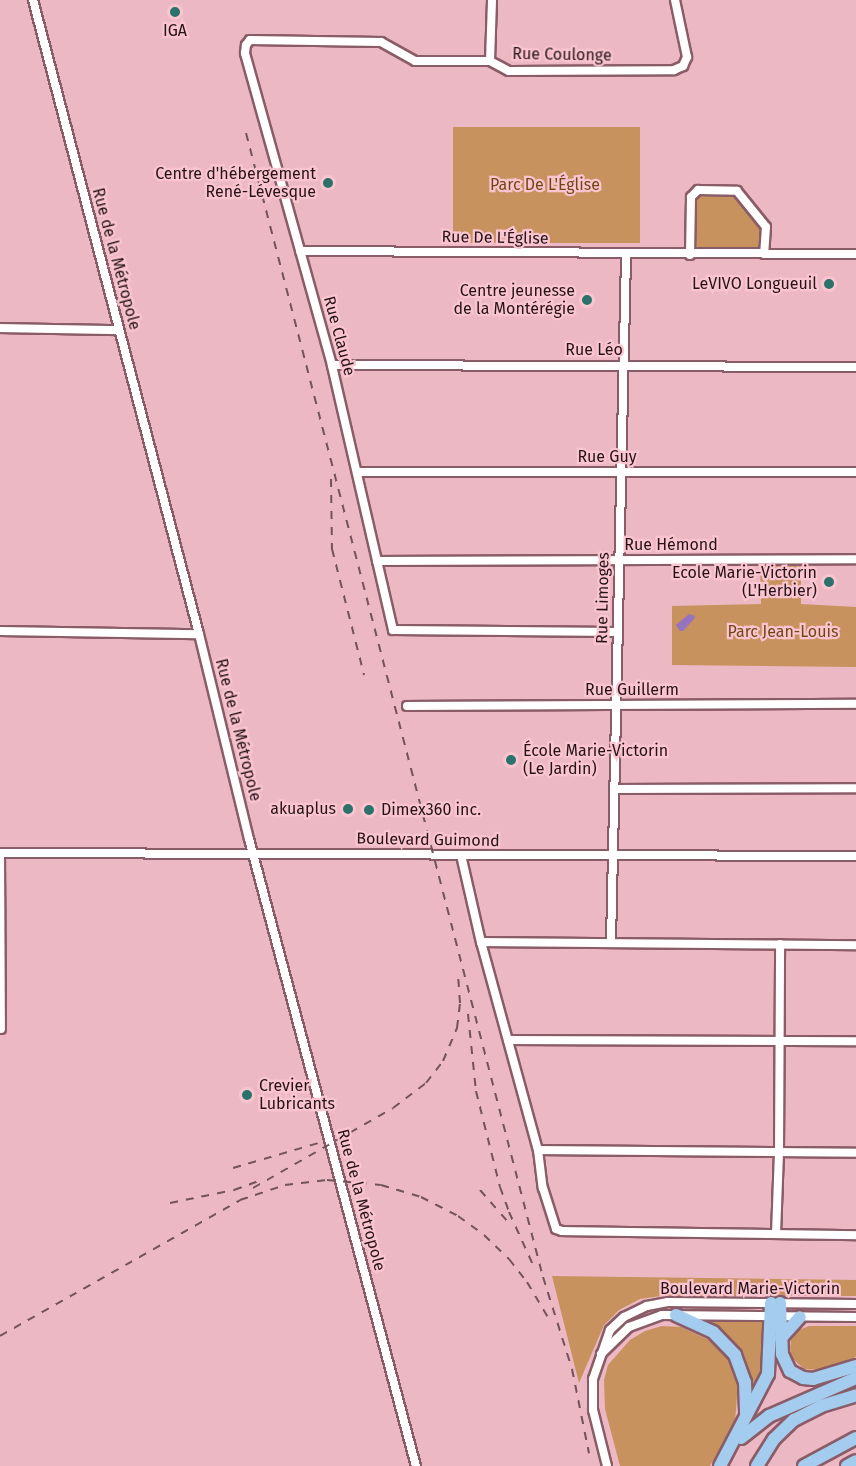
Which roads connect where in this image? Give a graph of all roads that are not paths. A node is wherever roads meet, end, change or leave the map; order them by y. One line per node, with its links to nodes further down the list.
1 (33, 0): 12 (street, Rue de la Métropole)
2 (492, 0): 5 (street)
3 (675, 0): 5 (street, Rue Coulonge)
4 (245, 53): 5 (street, Rue Coulonge); 6 (street, Rue Claude)
5 (490, 61)
6 (300, 250): 7 (street, Rue De L'Église); 13 (street, Rue Claude)
7 (626, 254): 10 (street, Rue De L'Église); 14 (street, Rue Limoges)
8 (764, 254): 9 (street, Rue De L'Église); 10 (street, Rue De L'Église); 10 (street)
9 (856, 254)
10 (690, 255)
11 (0, 328): 12 (street)
12 (119, 330): 24 (street, Rue de la Métropole)
13 (332, 365): 14 (street, Rue Léo); 17 (street, Rue Claude)
14 (623, 365): 15 (street, Rue Léo); 16 (street, Rue Limoges)
15 (856, 367)
16 (621, 471): 17 (street, Rue Guy); 18 (street, Rue Guy); 20 (street, Rue Limoges)
17 (357, 472): 21 (street, Rue Claude)
18 (856, 472)
19 (856, 559): 20 (street, Rue Hémond)
20 (619, 560): 21 (street, Rue Hémond); 23 (street, Rue Limoges)
21 (377, 561): 23 (street, Rue Claude)
22 (0, 632): 24 (street)
23 (618, 633): 26 (street, Rue Limoges)
24 (199, 634): 31 (street, Rue de la Métropole)
25 (856, 704): 26 (street, Rue Guillerm)
26 (616, 705): 27 (street, Rue Guillerm); 29 (street, Rue Limoges)
27 (407, 706)
28 (856, 788): 29 (street)
29 (614, 789): 33 (street, Rue Limoges)
30 (0, 853): 31 (street, Boulevard Guimond); 39 (street)
31 (253, 853): 32 (street, Boulevard Guimond); 62 (street, Rue de la Métropole)
32 (461, 855): 33 (street, Boulevard Guimond); 35 (street)
33 (613, 855): 34 (street, Boulevard Guimond); 36 (street, Rue Limoges)
34 (856, 856)
35 (481, 942): 36 (street); 40 (street)
36 (611, 943): 37 (street)
37 (780, 944): 38 (street); 41 (street)
38 (856, 945)
39 (1, 1029)
40 (508, 1040): 41 (street); 43 (street)
41 (780, 1041): 42 (street); 44 (street)
42 (856, 1041)
43 (538, 1150): 44 (street); 46 (street)
44 (779, 1153): 45 (street); 46 (street)
45 (856, 1153)
46 (776, 1234): 47 (street)
47 (856, 1235)
48 (856, 1304): 49 (street, Boulevard Marie-Victorin)
49 (775, 1309): 50 (street, Boulevard Marie-Victorin); 51 (street, Boulevard Marie-Victorin); 53 (highway); 54 (street, Boulevard Marie-Victorin); 58 (highway)
50 (675, 1315): 54 (street, Boulevard Marie-Victorin); 58 (highway)
51 (800, 1317): 52 (street, Boulevard Marie-Victorin); 53 (highway)
52 (856, 1317)
53 (781, 1338): 55 (highway)
54 (599, 1357): 63 (street, Boulevard Marie-Victorin)
55 (856, 1366)
56 (856, 1378): 61 (highway)
57 (856, 1395): 64 (highway)
58 (745, 1422): 61 (highway)
59 (856, 1438): 65 (highway)
60 (856, 1461): 66 (highway)
61 (720, 1465)
62 (416, 1466)
63 (607, 1466)
64 (757, 1466)
65 (804, 1466)
66 (847, 1466)

